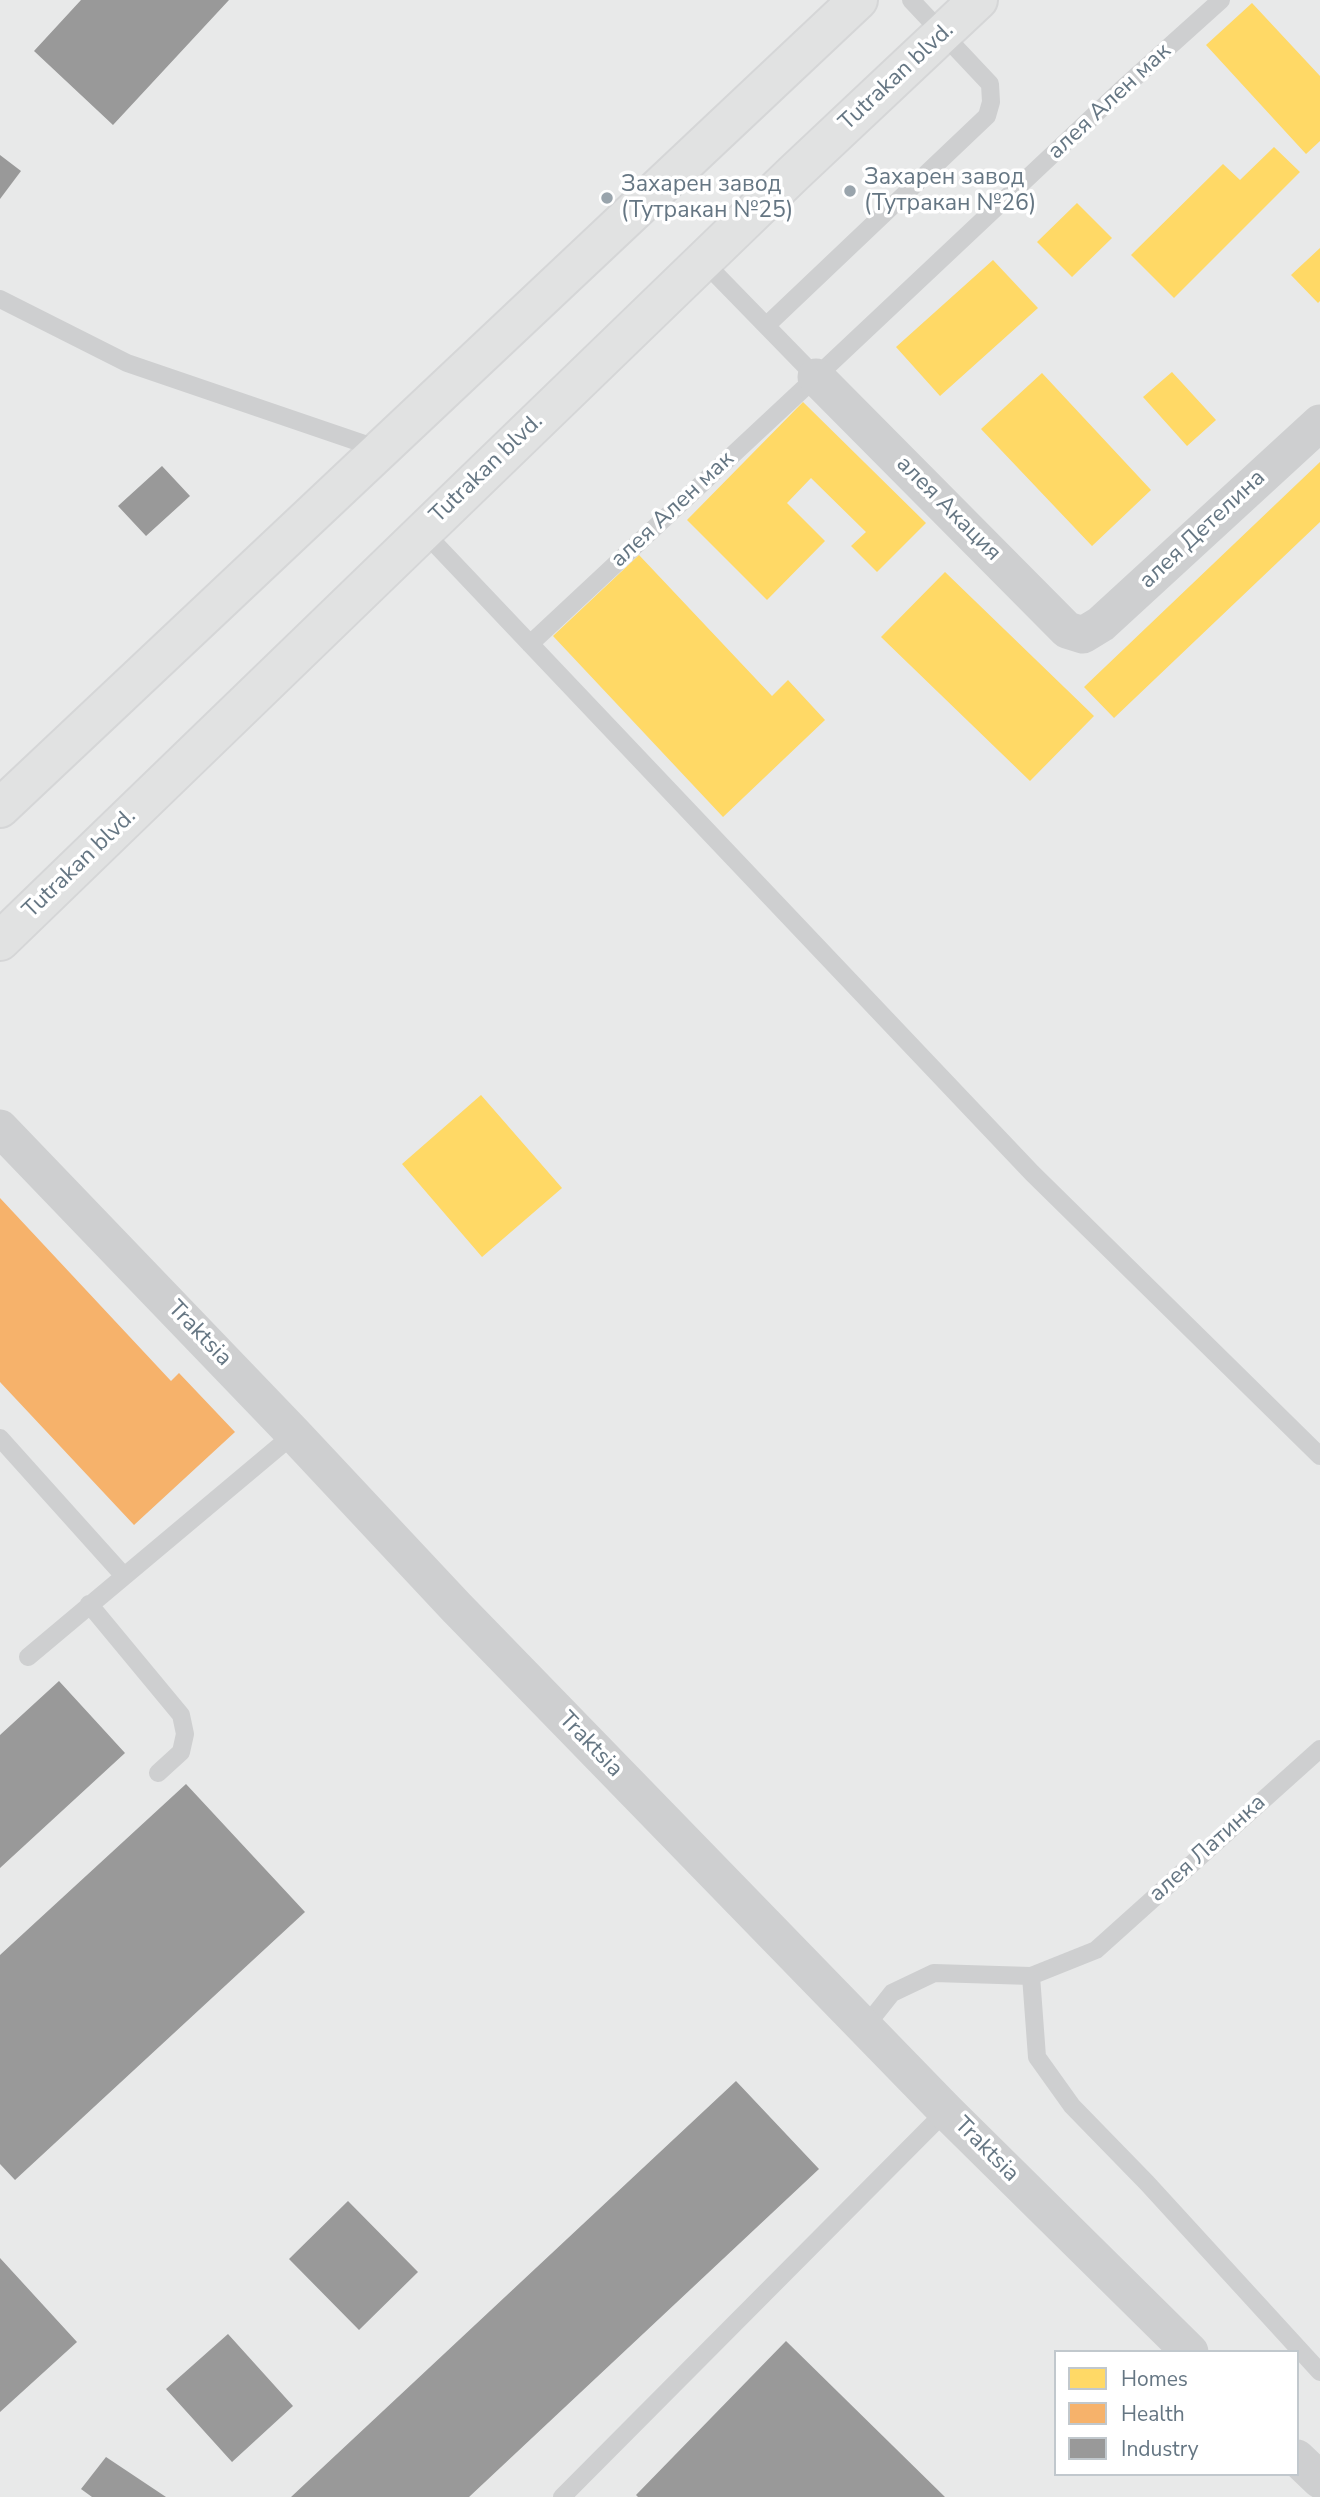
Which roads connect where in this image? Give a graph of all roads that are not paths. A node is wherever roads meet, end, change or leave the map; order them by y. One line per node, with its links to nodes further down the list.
1 (858, 0): 11 (main road)
2 (911, 0): 5 (lane)
3 (978, 0): 5 (main road, Tutrakan blvd.)
4 (1221, 0): 9 (lane, алея Ален мак)
5 (943, 34): 6 (main road, Tutrakan blvd.); 8 (lane)
6 (703, 261): 8 (lane); 12 (main road, Tutrakan blvd.)
7 (0, 299): 11 (lane)
8 (767, 325): 9 (lane)
9 (816, 377): 13 (street, алея Акация); 14 (lane, алея Ален мак)
10 (1320, 423): 13 (street, алея Детелина)
11 (379, 449): 15 (main road)
12 (423, 531): 14 (lane); 16 (main road, Tutrakan blvd.)
13 (1083, 635)
14 (530, 644): 20 (lane)
15 (0, 808)
16 (0, 941)
17 (0, 1128): 18 (street, Traktsia)
18 (294, 1434): 21 (lane); 27 (street, Traktsia)
19 (0, 1438): 21 (lane)
20 (1320, 1455)
21 (124, 1576): 22 (lane)
22 (89, 1604): 23 (lane); 25 (lane)
23 (28, 1657)
24 (1320, 1749): 26 (lane, алея Латинка)
25 (158, 1773)
26 (1031, 1976): 27 (lane); 30 (lane)
27 (865, 2027): 28 (street, Traktsia)
28 (946, 2111): 29 (street, Traktsia); 33 (lane)
29 (1188, 2350)
30 (1320, 2372)
31 (1299, 2460): 32 (street)
32 (1320, 2480)
33 (562, 2497)

